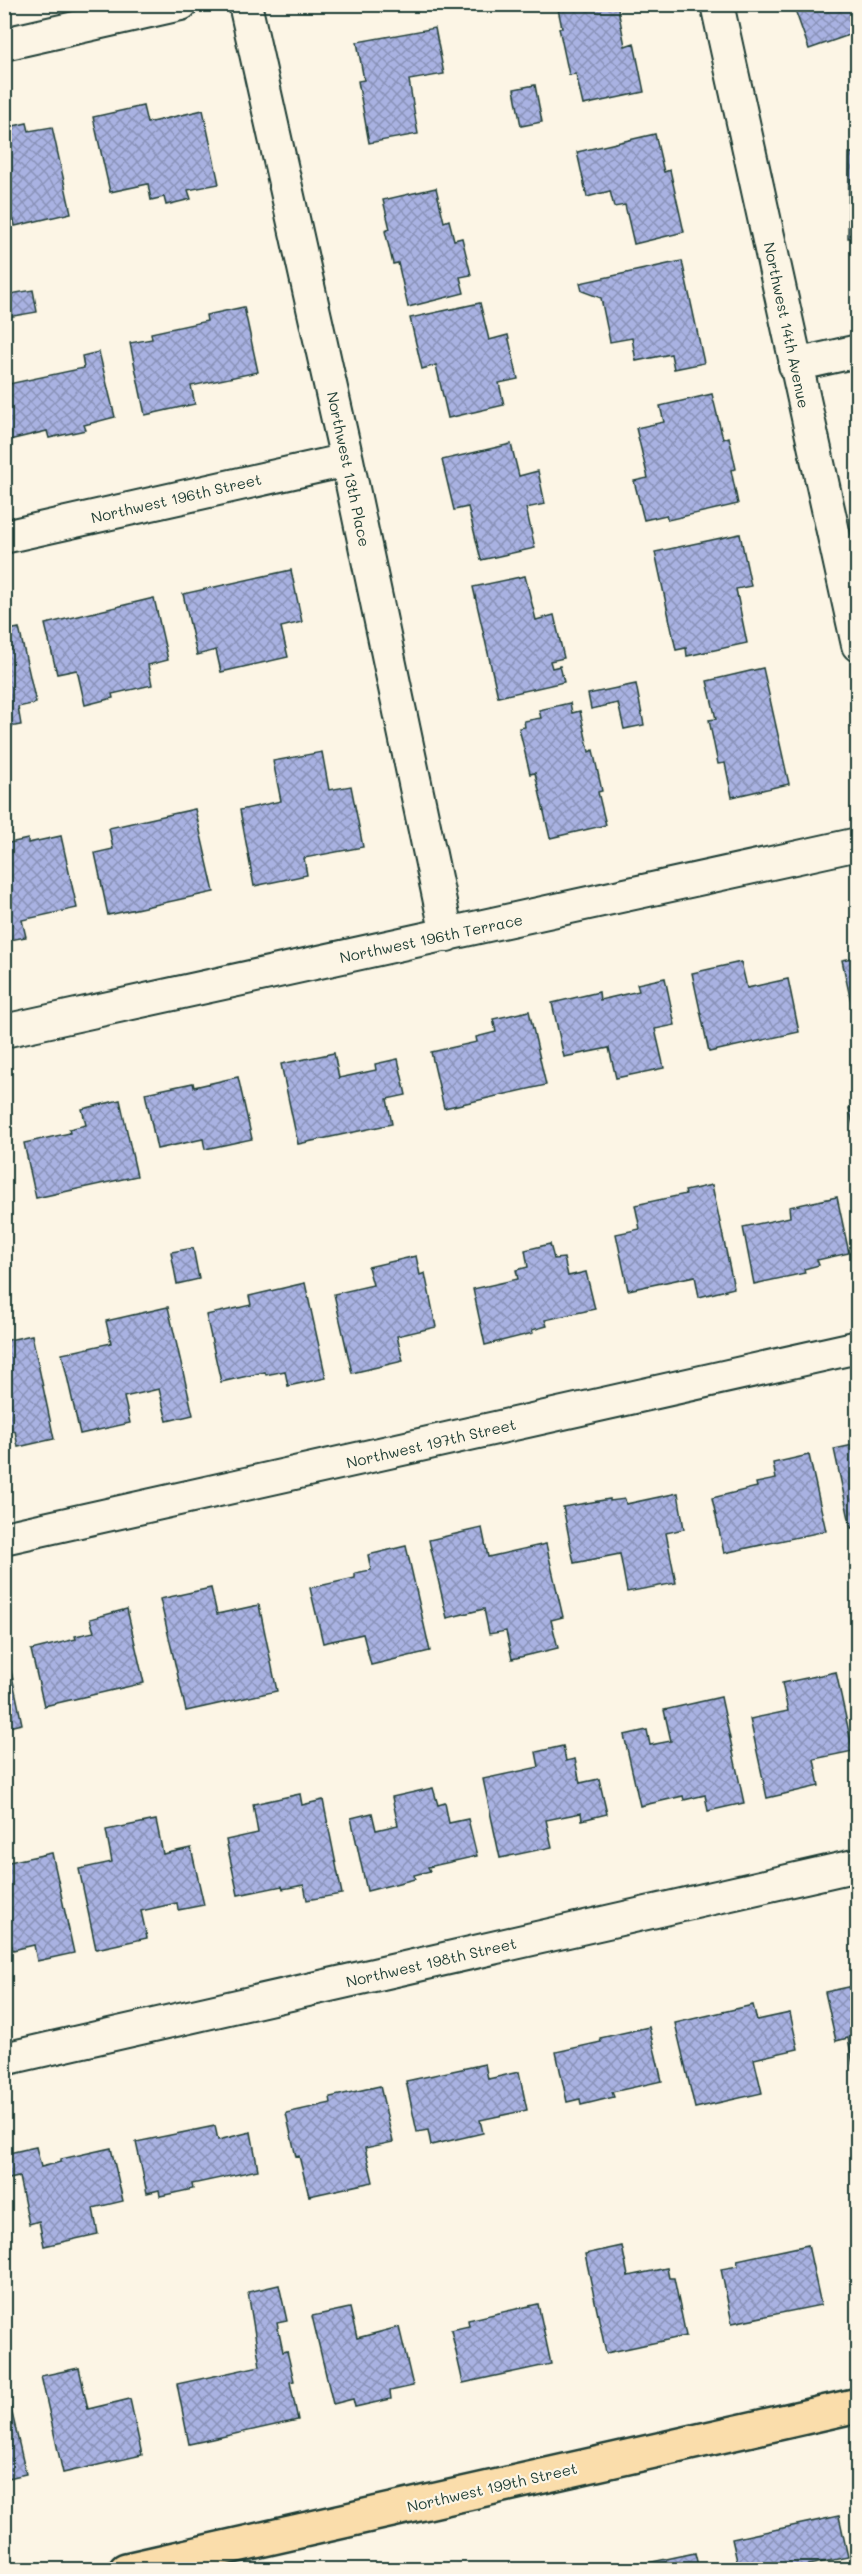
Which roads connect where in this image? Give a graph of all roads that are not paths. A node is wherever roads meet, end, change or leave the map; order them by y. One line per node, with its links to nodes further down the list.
1 (181, 4): 4 (street)
2 (245, 4): 7 (street, Northwest 13th Place)
3 (717, 4): 6 (street, Northwest 14th Avenue)
4 (4, 44)
5 (858, 351): 6 (street)
6 (795, 365): 9 (street, Northwest 14th Avenue)
7 (347, 460): 8 (street, Northwest 196th Street); 11 (street, Northwest 13th Place)
8 (4, 537)
9 (858, 645)
10 (858, 844): 11 (street, Northwest 196th Terrace)
11 (447, 935): 12 (street, Northwest 196th Terrace)
12 (4, 1031)
13 (858, 1347): 14 (street, Northwest 197th Street)
14 (4, 1538)
15 (858, 1865): 16 (street, Northwest 198th Street)
16 (4, 2059)
17 (858, 2404): 18 (main road, Northwest 199th Street)
18 (126, 2570)

